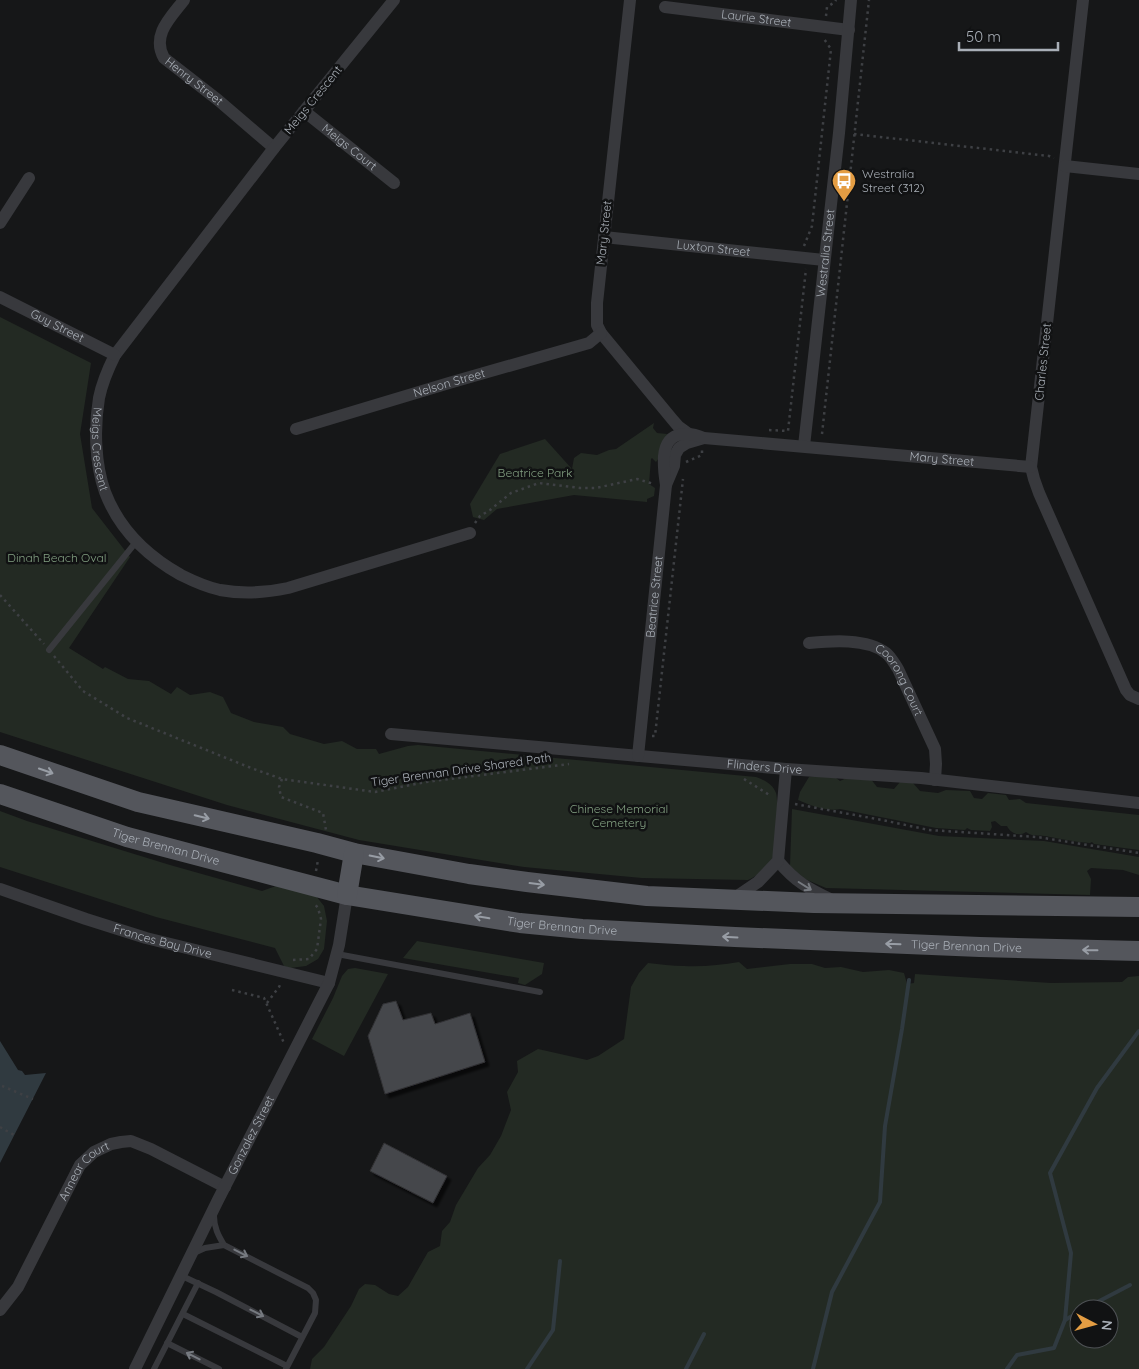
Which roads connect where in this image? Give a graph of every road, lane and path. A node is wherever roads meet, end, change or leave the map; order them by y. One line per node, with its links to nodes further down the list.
1 (184, 0): 14 (street, Henry Street)
2 (394, 0): 11 (street, Meigs Crescent)
3 (630, 0): 20 (street, Mary Street)
4 (836, 0): 9 (path)
5 (851, 0): 10 (street, Westralia Street)
6 (869, 0): 13 (path)
7 (1084, 0): 15 (street, Charles Street)
8 (665, 7): 9 (street, Laurie Street)
9 (824, 27): 10 (street, Laurie Street); 21 (path)
10 (849, 30): 12 (street, Westralia Street)
11 (304, 111): 14 (street, Meigs Crescent); 18 (street, Meigs Court)
12 (839, 133): 13 (path); 22 (street, Westralia Street)
13 (854, 134): 15 (path); 29 (path)
14 (274, 148): 25 (street, Meigs Crescent)
15 (1065, 166): 16 (street); 33 (street, Charles Street)
16 (1139, 174)
17 (29, 178): 19 (street)
18 (394, 183)
19 (0, 223)
20 (604, 237): 21 (street, Luxton Street); 24 (street, Mary Street)
21 (802, 257): 22 (street, Luxton Street); 27 (path)
22 (824, 260): 31 (street, Westralia Street)
23 (0, 297): 25 (street, Guy Street)
24 (601, 333): 26 (street, Nelson Street); 28 (street, Mary Street)
25 (115, 355): 38 (street, Meigs Crescent)
26 (296, 428)
27 (788, 431)
28 (678, 433): 30 (street); 35 (street, Beatrice Street)
29 (822, 434)
30 (703, 442): 31 (street, Mary Street); 32 (path)
31 (804, 446): 33 (street, Mary Street)
32 (685, 463)
33 (1031, 467): 42 (street, Charles Street)
34 (684, 471): 36 (path)
35 (666, 485): 36 (path); 37 (path); 46 (street, Beatrice Street)
36 (682, 487): 44 (path)
37 (470, 533): 38 (street, Meigs Crescent)
38 (136, 542): 41 (lane)
39 (0, 595): 41 (path, Tiger Brennan Drive Shared Path)
40 (808, 644): 50 (street, Coorong Court)
41 (49, 650): 47 (path, Tiger Brennan Drive Shared Path)
42 (1138, 699)
43 (391, 734): 46 (street, Flinders Drive)
44 (656, 736)
45 (0, 755): 55 (main road, one-way to 55)
46 (638, 756): 48 (street, Flinders Drive)
47 (569, 764)
48 (786, 769): 50 (street, Flinders Drive); 57 (street)
49 (736, 778): 52 (path)
50 (935, 780): 53 (street, Flinders Drive)
51 (0, 794): 59 (main road, Tiger Brennan Drive)
52 (773, 798)
53 (1139, 803)
54 (793, 804): 56 (path)
55 (354, 853): 59 (main road); 60 (main road, one-way to 60)
56 (1139, 853)
57 (778, 861): 60 (street); 61 (street, one-way to 61)
58 (0, 889): 65 (street, Frances Bay Drive)
59 (347, 895): 63 (main road, Tiger Brennan Drive, one-way to 59); 64 (street, Gonzalez Street)
60 (732, 899): 61 (main road)
61 (838, 903): 62 (main road)
62 (1139, 907)
63 (1139, 951)
64 (337, 954): 66 (street, Gonzalez Street); 68 (lane)
65 (285, 972): 66 (street, Frances Bay Drive); 69 (path)
66 (329, 983): 75 (street, Gonzalez Street)
67 (232, 990): 69 (path)
68 (540, 992)
69 (267, 1003): 70 (path)
70 (280, 1050)
71 (2, 1086): 72 (path)
72 (33, 1099)
73 (0, 1127): 74 (path)
74 (14, 1135)
75 (225, 1187): 76 (street, Gonzalez Street); 81 (street, Annear Court)
76 (218, 1200): 77 (lane); 78 (street, Gonzalez Street)
77 (224, 1245): 78 (lane); 83 (lane, one-way to 83)
78 (190, 1258): 79 (street, Gonzalez Street)
79 (182, 1276): 80 (lane); 86 (street, Gonzalez Street)
80 (198, 1283): 82 (lane); 83 (lane, one-way to 83)
81 (0, 1310)
82 (182, 1314): 84 (lane); 85 (lane)
83 (302, 1337): 85 (lane)
84 (167, 1343): 87 (lane); 88 (lane, one-way to 84)
85 (286, 1368)
86 (135, 1369)
87 (154, 1369)
88 (219, 1369)

